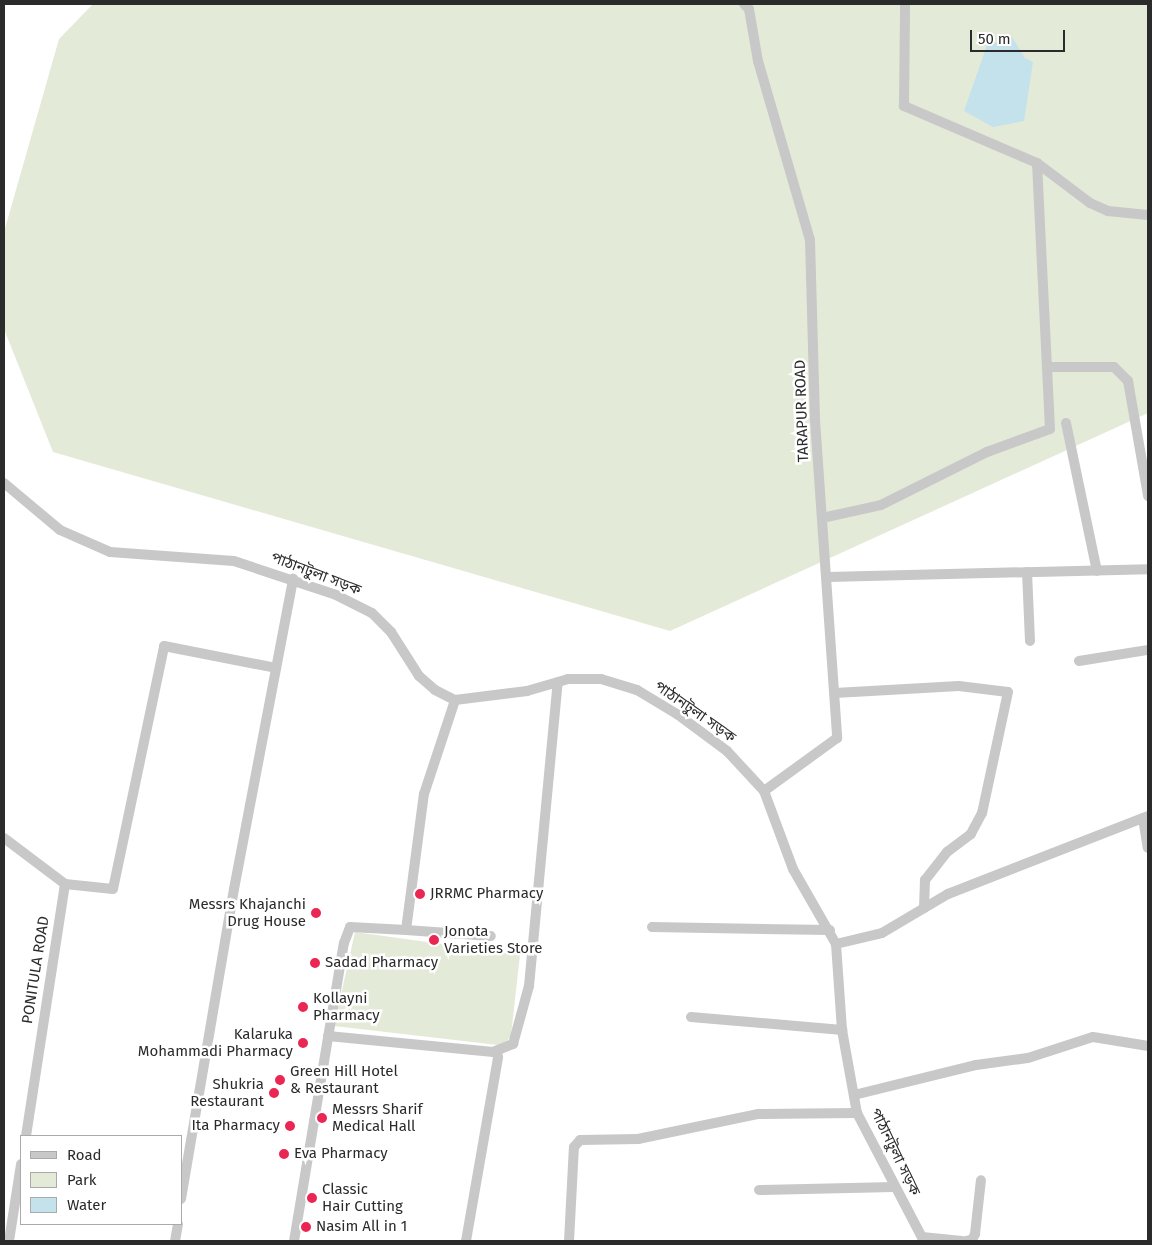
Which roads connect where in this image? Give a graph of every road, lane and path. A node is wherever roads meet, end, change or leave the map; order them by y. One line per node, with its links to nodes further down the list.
1 (744, 4): 9 (street, TARAPUR ROAD)
2 (905, 4): 3 (street)
3 (1036, 163): 4 (street); 5 (street)
4 (1148, 215)
5 (1049, 367): 8 (street); 9 (street)
6 (1066, 424): 11 (street)
7 (4, 484): 14 (street, পাঠানটুলা সড়ক)
8 (1148, 496)
9 (822, 518): 13 (street, TARAPUR ROAD)
10 (1148, 569): 11 (street)
11 (1097, 570): 12 (street)
12 (1027, 572): 13 (street); 15 (street)
13 (828, 578): 20 (street, TARAPUR ROAD)
14 (293, 579): 18 (street); 21 (street, পাঠানটুলা সড়ক)
15 (1030, 642)
16 (1148, 650): 17 (street)
17 (1080, 660)
18 (276, 668): 26 (street); 45 (street)
19 (558, 682): 21 (street, পাঠানটুলা সড়ক); 22 (street, পাঠানটুলা সড়ক); 35 (street)
20 (835, 693): 22 (street, TARAPUR ROAD); 27 (street)
21 (455, 700): 29 (street)
22 (764, 791): 30 (street, পাঠানটুলা সড়ক)
23 (1145, 818): 25 (street); 27 (street)
24 (4, 838): 26 (street)
25 (1148, 848)
26 (65, 884): 40 (street, PONITULA ROAD)
27 (924, 908): 32 (street)
28 (652, 927): 30 (street)
29 (406, 930): 31 (street); 35 (street)
30 (830, 930): 32 (street, পাঠানটুলা সড়ক)
31 (491, 936)
32 (836, 944): 34 (street, পাঠানটুলা সড়ক)
33 (691, 1017): 34 (street)
34 (842, 1030): 38 (street, পাঠানটুলা সড়ক)
35 (328, 1036): 51 (street)
36 (1148, 1046): 38 (street)
37 (498, 1057): 52 (street)
38 (854, 1095): 39 (street, পাঠানটুলা সড়ক)
39 (857, 1113): 43 (street, পাঠানটুলা সড়ক); 53 (street)
40 (26, 1135)
41 (20, 1176): 46 (street)
42 (981, 1180): 55 (street)
43 (894, 1187): 44 (street); 48 (street, পাঠানটুলা সড়ক)
44 (759, 1190)
45 (182, 1193)
46 (18, 1199): 49 (street)
47 (178, 1225): 50 (street)
48 (923, 1239): 54 (street)
49 (9, 1241)
50 (175, 1241)
51 (294, 1241)
52 (466, 1241)
53 (569, 1241)
54 (962, 1241)
55 (966, 1241)

